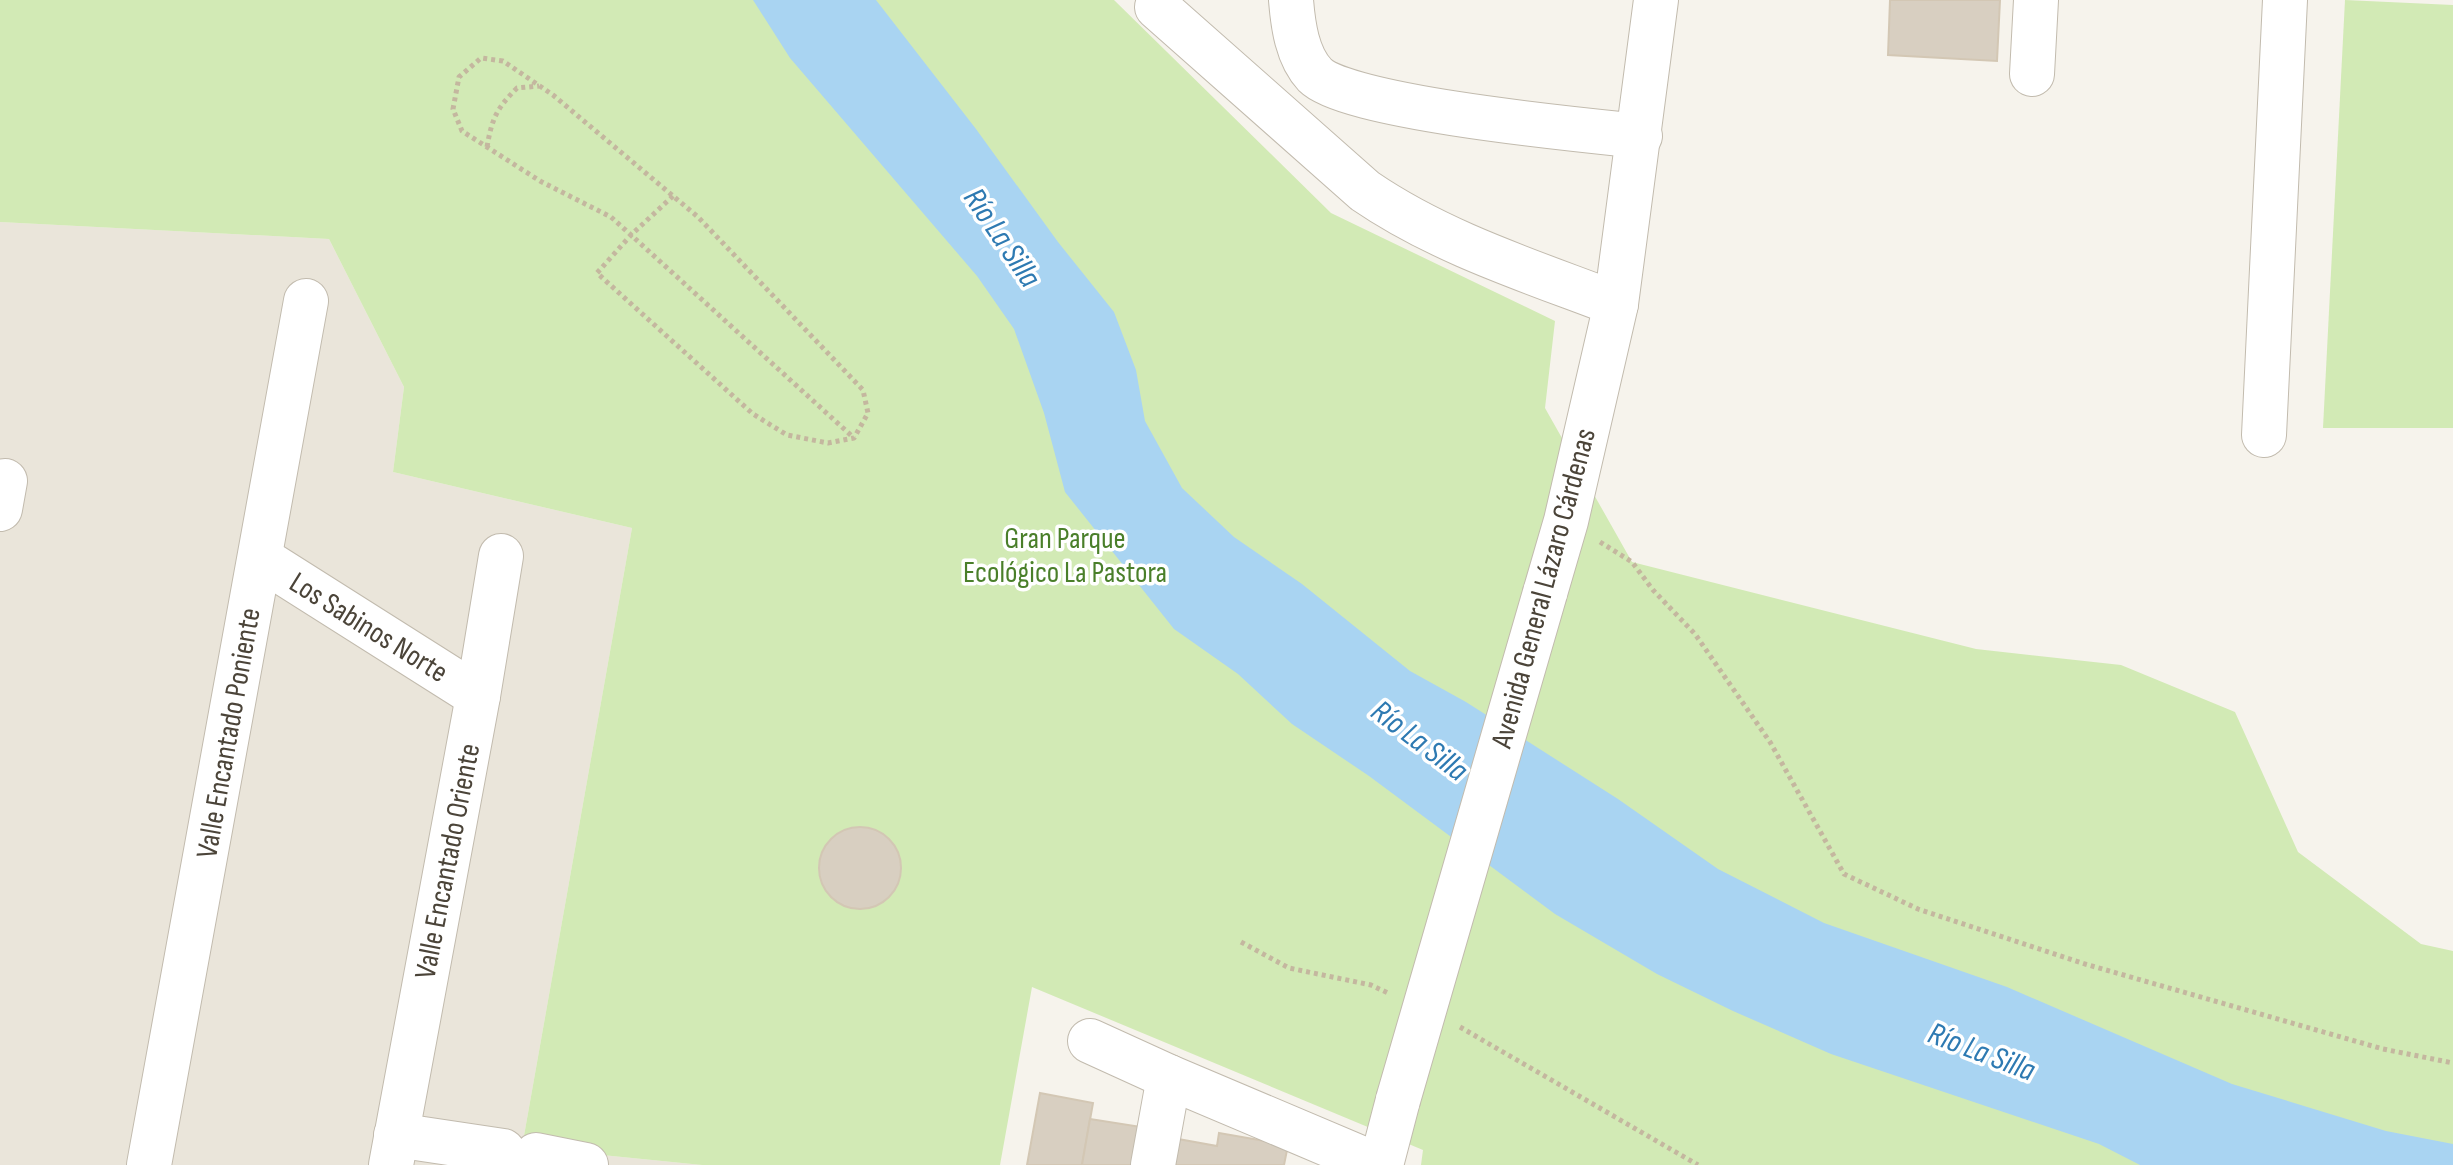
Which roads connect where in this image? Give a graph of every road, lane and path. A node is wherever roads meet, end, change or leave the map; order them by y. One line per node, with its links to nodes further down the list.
1 (1291, 0): 8 (street)
2 (1656, 0): 8 (street, Avenida General Lázaro Cárdenas)
3 (2036, 0): 6 (street)
4 (2285, 0): 14 (street)
5 (1157, 7): 13 (street)
6 (2032, 74)
7 (540, 86): 9 (path); 9 (path); 10 (path)
8 (1640, 136): 13 (street, Avenida General Lázaro Cárdenas)
9 (487, 147): 11 (path)
10 (673, 196): 11 (path); 15 (path)
11 (631, 235): 15 (path); 15 (path)
12 (306, 301): 18 (street, Valle Encantado Poniente)
13 (1616, 304): 16 (street, Avenida General Lázaro Cárdenas)
14 (2264, 435)
15 (854, 438)
16 (1566, 521): 24 (path); 30 (street, Avenida General Lázaro Cárdenas, bridge)
17 (501, 556): 19 (street, Valle Encantado Oriente)
18 (260, 558): 19 (street, Los Sabinos Norte); 27 (street, Valle Encantado Poniente)
19 (478, 696): 26 (street, Valle Encantado Oriente)
20 (1241, 942): 21 (path)
21 (1399, 998)
22 (1455, 1023): 31 (path)
23 (1090, 1041): 25 (street)
24 (2453, 1063)
25 (1169, 1077): 29 (street); 30 (street)
26 (393, 1150): 28 (street)
27 (149, 1165)
28 (586, 1165)
29 (1153, 1165)
30 (1379, 1165)
31 (1698, 1165)

